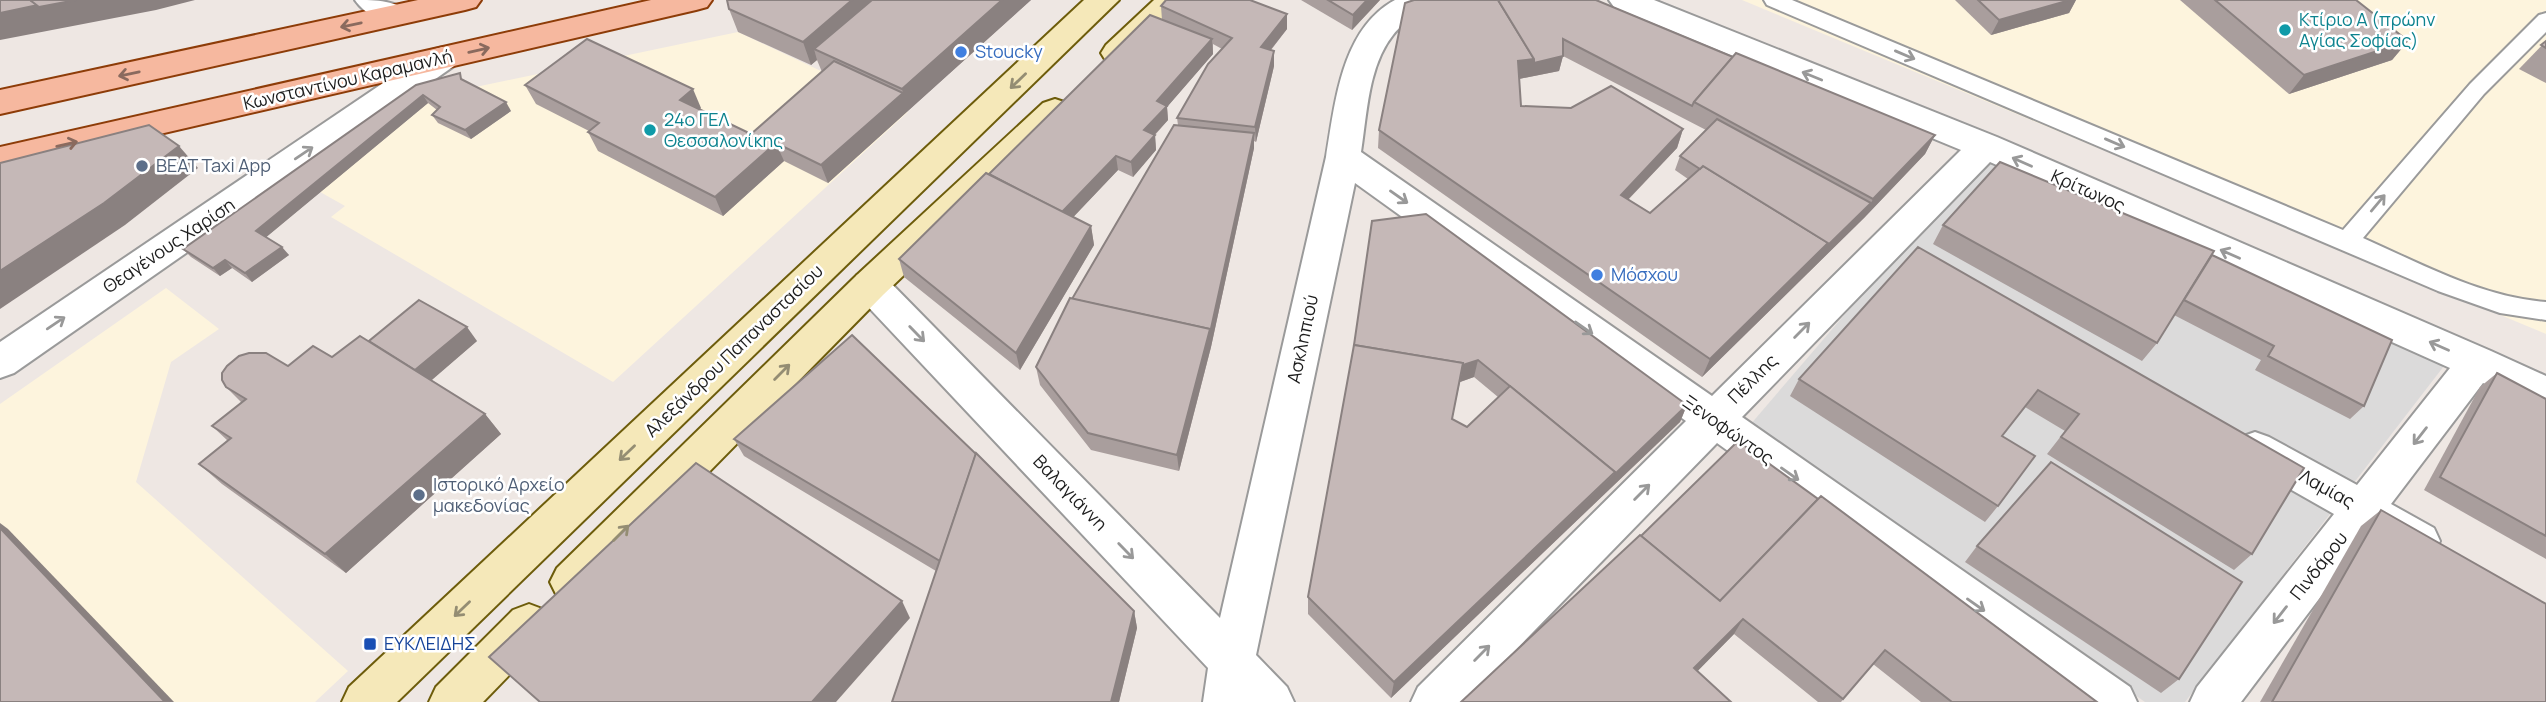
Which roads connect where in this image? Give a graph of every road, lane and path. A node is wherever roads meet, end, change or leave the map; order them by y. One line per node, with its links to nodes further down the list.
1 (465, 0): 8 (main road)
2 (696, 0): 10 (main road, Κωνσταντίνου Καραμανλή, one-way to 2)
3 (1102, 0): 29 (main road, Αλεξάνδρου Παπαναστασίου, one-way to 29)
4 (1174, 0): 18 (main road)
5 (1419, 0): 13 (street, Ασκληπιού)
6 (1625, 0): 12 (street, Κρίτωνος, one-way to 6)
7 (1774, 0): 15 (lane, one-way to 15)
8 (383, 8): 11 (main road, one-way to 11)
9 (2546, 20): 15 (lane, one-way to 9)
10 (443, 58): 14 (main road, Κωνσταντίνου Καραμανλή, one-way to 10); 20 (street, Θεαγένους Χαρίση, one-way to 10)
11 (0, 102)
12 (1985, 146): 16 (street, Πέλλης); 21 (street, Κρίτωνος, one-way to 12)
13 (1343, 157): 23 (street, Ξενοφώντος, one-way to 23); 27 (street, Ασκληπιού)
14 (0, 159)
15 (2347, 241): 19 (lane)
16 (1888, 243): 17 (street); 23 (street, Πέλλης, one-way to 16)
17 (1925, 263)
18 (870, 285): 27 (street, Βαλαγιάννη, one-way to 27); 28 (main road, one-way to 18)
19 (2546, 310)
20 (0, 362)
21 (2477, 362): 22 (street, Κρίτωνος); 25 (street, Πινδάρου, one-way to 25)
22 (2546, 393)
23 (1713, 419): 32 (street, Πέλλης, one-way to 23); 33 (street, Ξενοφώντος, one-way to 33)
24 (2229, 434): 25 (street, Λαμίας)
25 (2363, 509): 26 (street, Λαμίας); 34 (street, Πινδάρου, one-way to 34)
26 (2455, 561)
27 (1232, 662): 30 (street, Ασκληπιού); 31 (street, Βαλαγιάννη)
28 (463, 698)
29 (365, 702)
30 (1226, 702)
31 (1271, 702)
32 (1434, 702)
33 (2114, 702)
34 (2213, 702)

